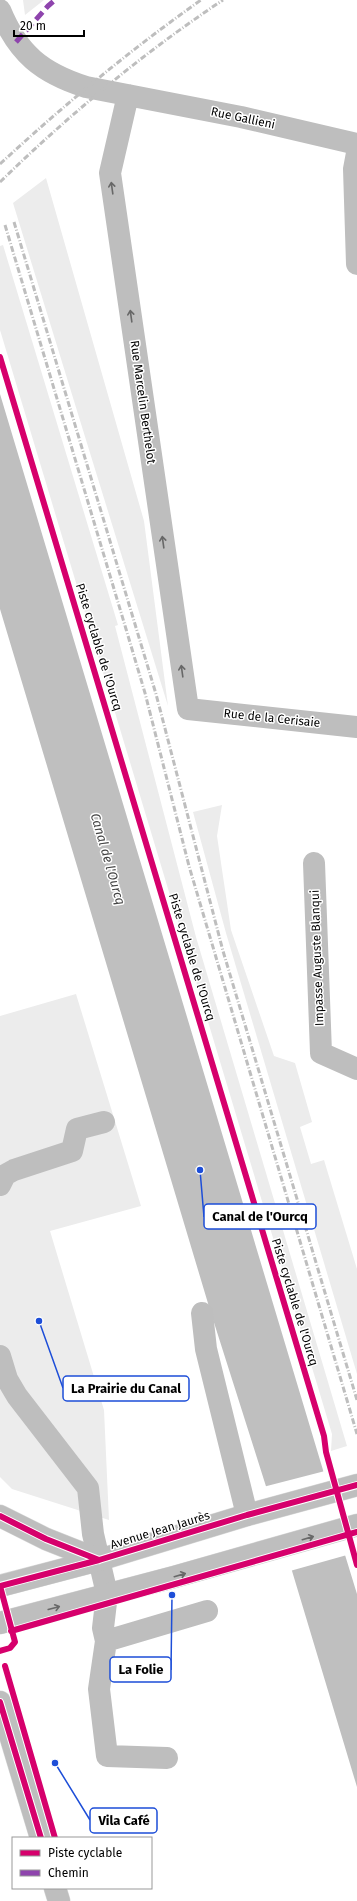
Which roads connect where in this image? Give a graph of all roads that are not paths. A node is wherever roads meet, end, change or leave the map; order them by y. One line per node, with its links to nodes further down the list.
1 (0, 10): 2 (street, Rue Gallieni)
2 (128, 95): 3 (street, Rue Gallieni); 6 (street, Rue Marcelin Berthelot, one-way to 2)
3 (357, 144)
4 (357, 153): 5 (street)
5 (357, 264)
6 (188, 709): 7 (street, Rue de la Cerisaie)
7 (357, 727)
8 (314, 864): 9 (street, Impasse Auguste Blanqui)
9 (357, 1069)
10 (104, 1122): 11 (street)
11 (0, 1184)
12 (202, 1313): 15 (street)
13 (0, 1356): 18 (street)
14 (357, 1485): 15 (street, Avenue Jean Jaurès)
15 (251, 1514): 18 (street, Avenue Jean Jaurès)
16 (0, 1516): 18 (street)
17 (357, 1525): 20 (street, one-way to 17)
18 (99, 1560): 19 (street, Avenue Jean Jaurès); 20 (street)
19 (0, 1586)
20 (107, 1594): 22 (street, one-way to 20); 23 (street)
21 (207, 1611): 23 (street)
22 (0, 1623)
23 (106, 1641): 25 (street)
24 (0, 1702): 26 (street)
25 (166, 1758)
26 (40, 1837)
27 (55, 1889): 28 (street)
28 (59, 1901)

